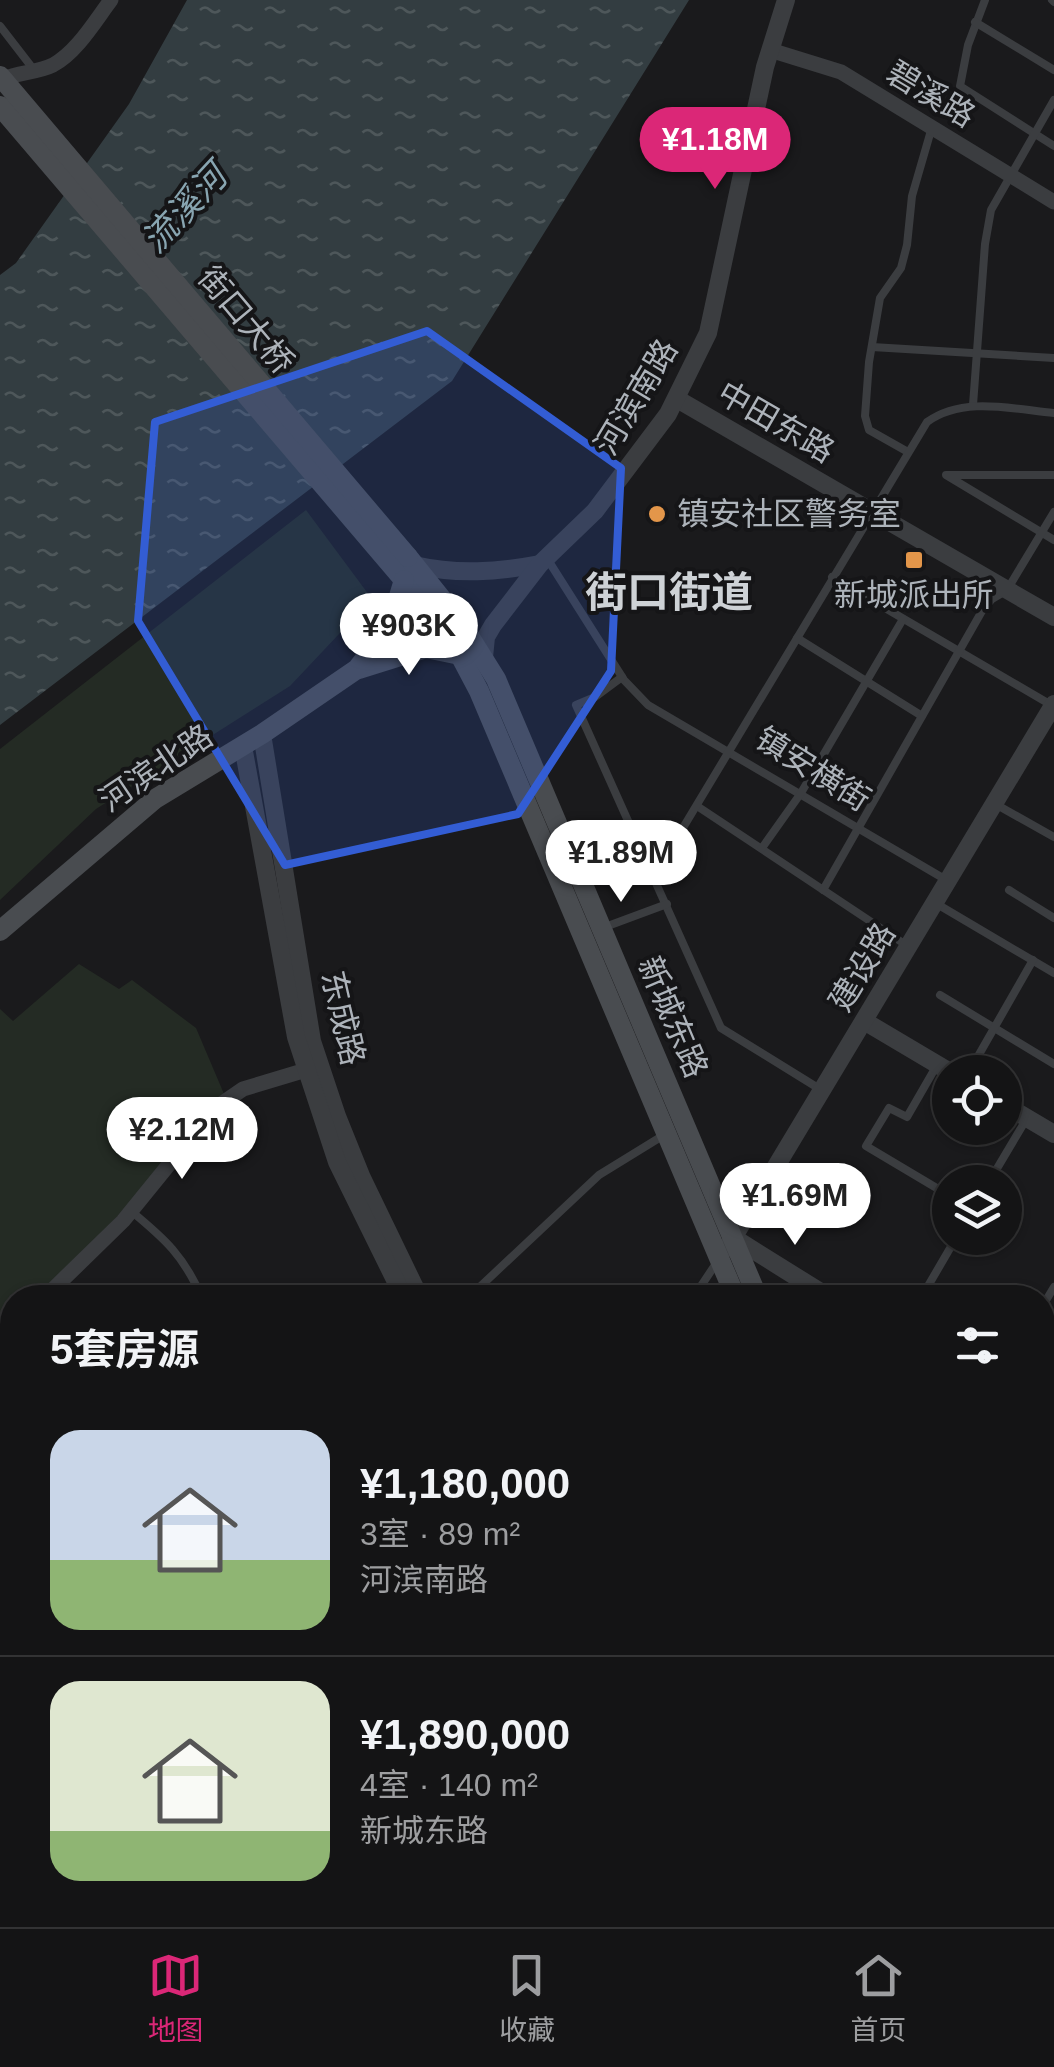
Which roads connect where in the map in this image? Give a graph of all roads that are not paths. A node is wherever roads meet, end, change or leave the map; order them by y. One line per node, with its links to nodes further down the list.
1 (111, 0): 7 (street)
2 (786, 0): 6 (street, 河滨南路)
3 (984, 0): 4 (lane)
4 (975, 22): 8 (lane); 13 (lane)
5 (0, 26): 7 (lane)
6 (770, 50): 12 (street, 碧溪路); 20 (street, 河滨南路)
7 (34, 70): 9 (street)
8 (1054, 70)
9 (0, 78): 30 (main road, 街口大桥, bridge)
10 (1054, 100): 13 (lane)
11 (0, 106): 30 (main road, 街口大桥)
12 (932, 126): 15 (street, 碧溪路); 17 (lane)
13 (1034, 133): 14 (lane); 15 (lane)
14 (1054, 146)
15 (1009, 174): 16 (street, 碧溪路); 18 (lane)
16 (1054, 202)
17 (872, 346): 18 (lane); 23 (lane)
18 (977, 354): 19 (lane); 21 (lane)
19 (1054, 358)
20 (676, 399): 26 (street, 中田东路); 29 (street, 河滨南路)
21 (973, 406): 22 (lane); 23 (lane, 镇安横街)
22 (1054, 412)
23 (908, 452): 26 (lane, 镇安横街)
24 (1054, 475): 27 (lane)
25 (1054, 512): 27 (lane)
26 (874, 513): 31 (lane, 镇安横街); 32 (street, 中田东路)
27 (1042, 532): 28 (lane); 32 (lane)
28 (1054, 540)
29 (543, 561): 30 (street); 38 (street, 河滨南路); 40 (lane)
30 (405, 568): 37 (main road, 新城东路); 38 (main road, 新城东路); 39 (main road, 河滨北路)
31 (832, 577): 34 (lane); 35 (lane, 镇安横街)
32 (1007, 590): 33 (street, 中田东路); 36 (lane)
33 (1054, 617)
34 (904, 618): 36 (lane); 41 (lane)
35 (797, 638): 41 (lane); 46 (lane, 镇安横街)
36 (959, 651): 42 (lane); 43 (lane)
37 (460, 654): 39 (main road, 河滨北路); 76 (main road, 新城东路)
38 (484, 658): 60 (main road, 新城东路)
39 (357, 669): 44 (main road, 河滨北路)
40 (622, 676): 46 (lane); 53 (lane)
41 (867, 681): 43 (lane); 47 (lane)
42 (1053, 705): 48 (street, 建设路)
43 (922, 716): 50 (lane)
44 (262, 734): 45 (main road, 河滨北路); 71 (street, 东成路)
45 (243, 746): 61 (main road, 河滨北路); 71 (street, 东成路)
46 (731, 751): 47 (lane, 镇安横街); 49 (lane)
47 (802, 793): 50 (lane, 镇安横街); 52 (lane)
48 (995, 803): 51 (lane); 54 (street, 建设路)
49 (698, 806): 52 (lane); 53 (lane)
50 (858, 827): 54 (lane, 镇安横街); 55 (lane)
51 (1054, 837)
52 (762, 848): 55 (lane)
53 (654, 876): 58 (lane)
54 (948, 881): 57 (street, 建设路)
55 (822, 890): 62 (lane)
56 (1009, 890): 59 (lane)
57 (935, 903): 62 (street, 建设路); 63 (lane)
58 (666, 904): 60 (lane); 73 (lane)
59 (1054, 918)
60 (603, 928): 81 (main road, 新城东路)
61 (0, 931)
62 (909, 947): 66 (street, 建设路)
63 (1033, 960): 64 (lane); 67 (lane)
64 (1054, 973)
65 (940, 995): 67 (lane)
66 (864, 1022): 69 (street); 73 (street, 建设路)
67 (994, 1028): 68 (lane); 70 (lane)
68 (979, 1055)
69 (932, 1062)
70 (1054, 1064)
71 (313, 1068): 80 (street); 86 (street, 东成路); 87 (street, 东成路)
72 (932, 1085): 79 (lane)
73 (823, 1091): 81 (street, 建设路)
74 (1022, 1115): 75 (street)
75 (1027, 1118): 77 (street); 78 (lane)
76 (665, 1134): 83 (main road, 新城东路); 88 (lane)
77 (1054, 1134)
78 (999, 1165)
79 (932, 1185)
80 (131, 1211): 84 (street); 85 (lane)
81 (734, 1238): 83 (street, 建设路); 91 (main road, 新城东路); 92 (street)
82 (946, 1255): 93 (lane)
83 (720, 1258): 89 (lane); 90 (main road, 新城东路)
84 (58, 1285)
85 (196, 1285)
86 (398, 1285)
87 (414, 1285)
88 (482, 1285)
89 (702, 1285)
90 (731, 1285)
91 (753, 1285)
92 (809, 1285)
93 (929, 1285)

